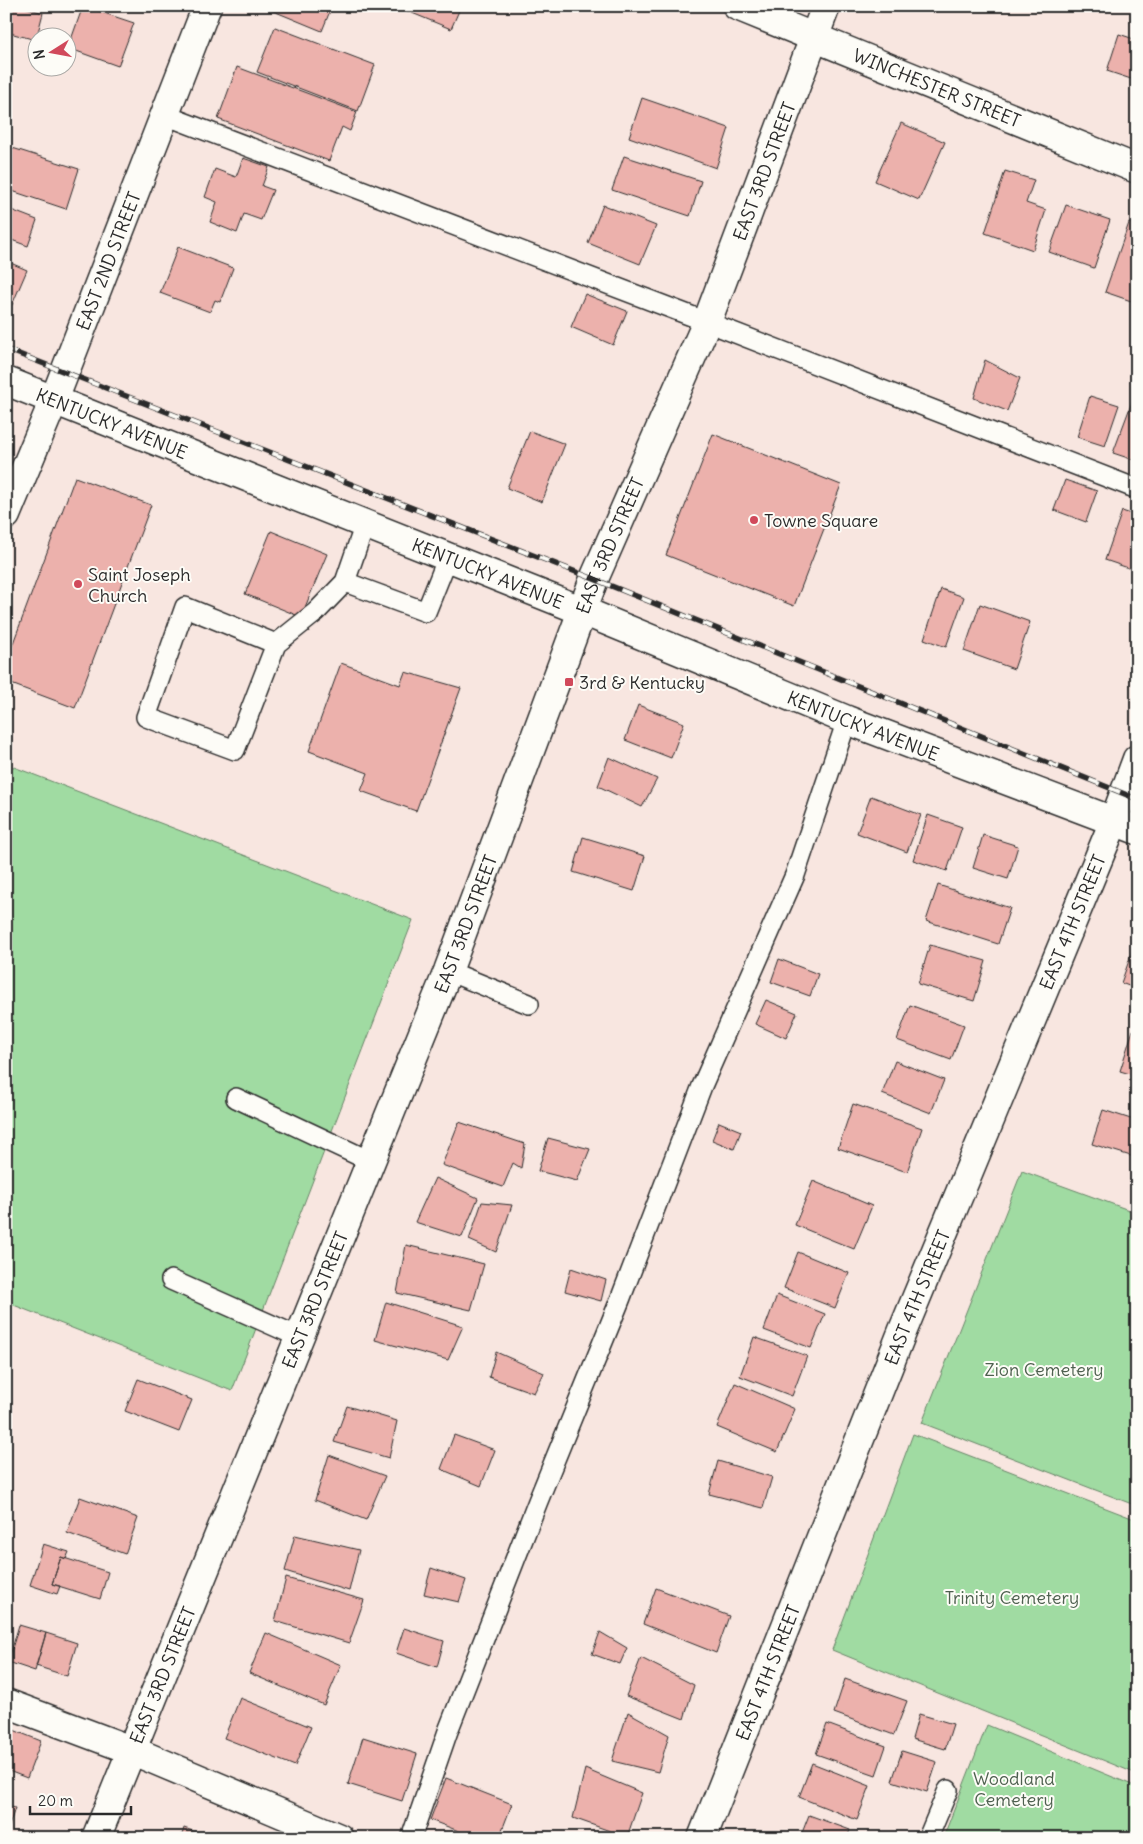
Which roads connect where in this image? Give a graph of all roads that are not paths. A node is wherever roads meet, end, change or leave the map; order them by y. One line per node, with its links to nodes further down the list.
1 (207, 6): 5 (street, EAST 2ND STREET)
2 (737, 6): 4 (street, WINCHESTER STREET)
3 (826, 6): 4 (street, EAST 3RD STREET)
4 (815, 37): 6 (street, WINCHESTER STREET); 7 (street, EAST 3RD STREET)
5 (165, 115): 7 (lane); 9 (street, EAST 2ND STREET)
6 (1137, 169)
7 (707, 322): 10 (lane); 15 (street, EAST 3RD STREET)
8 (6, 381): 9 (street, KENTUCKY AVENUE)
9 (54, 400): 11 (street, EAST 2ND STREET); 12 (street, KENTUCKY AVENUE)
10 (1137, 489)
11 (6, 515)
12 (365, 524): 13 (street, KENTUCKY AVENUE); 14 (lane)
13 (448, 558): 14 (lane); 15 (street, KENTUCKY AVENUE)
14 (345, 582): 16 (lane)
15 (583, 611): 17 (street, KENTUCKY AVENUE); 20 (street, EAST 3RD STREET)
16 (276, 644): 16 (lane)
17 (847, 720): 19 (street, KENTUCKY AVENUE); 31 (lane)
18 (1137, 759): 19 (street, EAST 4TH STREET)
19 (1125, 825): 32 (street, EAST 4TH STREET)
20 (448, 970): 21 (lane); 23 (street, EAST 3RD STREET)
21 (529, 1004)
22 (236, 1098): 23 (lane)
23 (370, 1160): 25 (street, EAST 3RD STREET)
24 (171, 1280): 25 (lane)
25 (299, 1337): 27 (street, EAST 3RD STREET)
26 (6, 1702): 27 (street)
27 (131, 1750): 29 (street, EAST 3RD STREET); 30 (street)
28 (948, 1790): 33 (lane)
29 (96, 1838)
30 (338, 1838)
31 (411, 1838)
32 (702, 1838)
33 (928, 1838)

